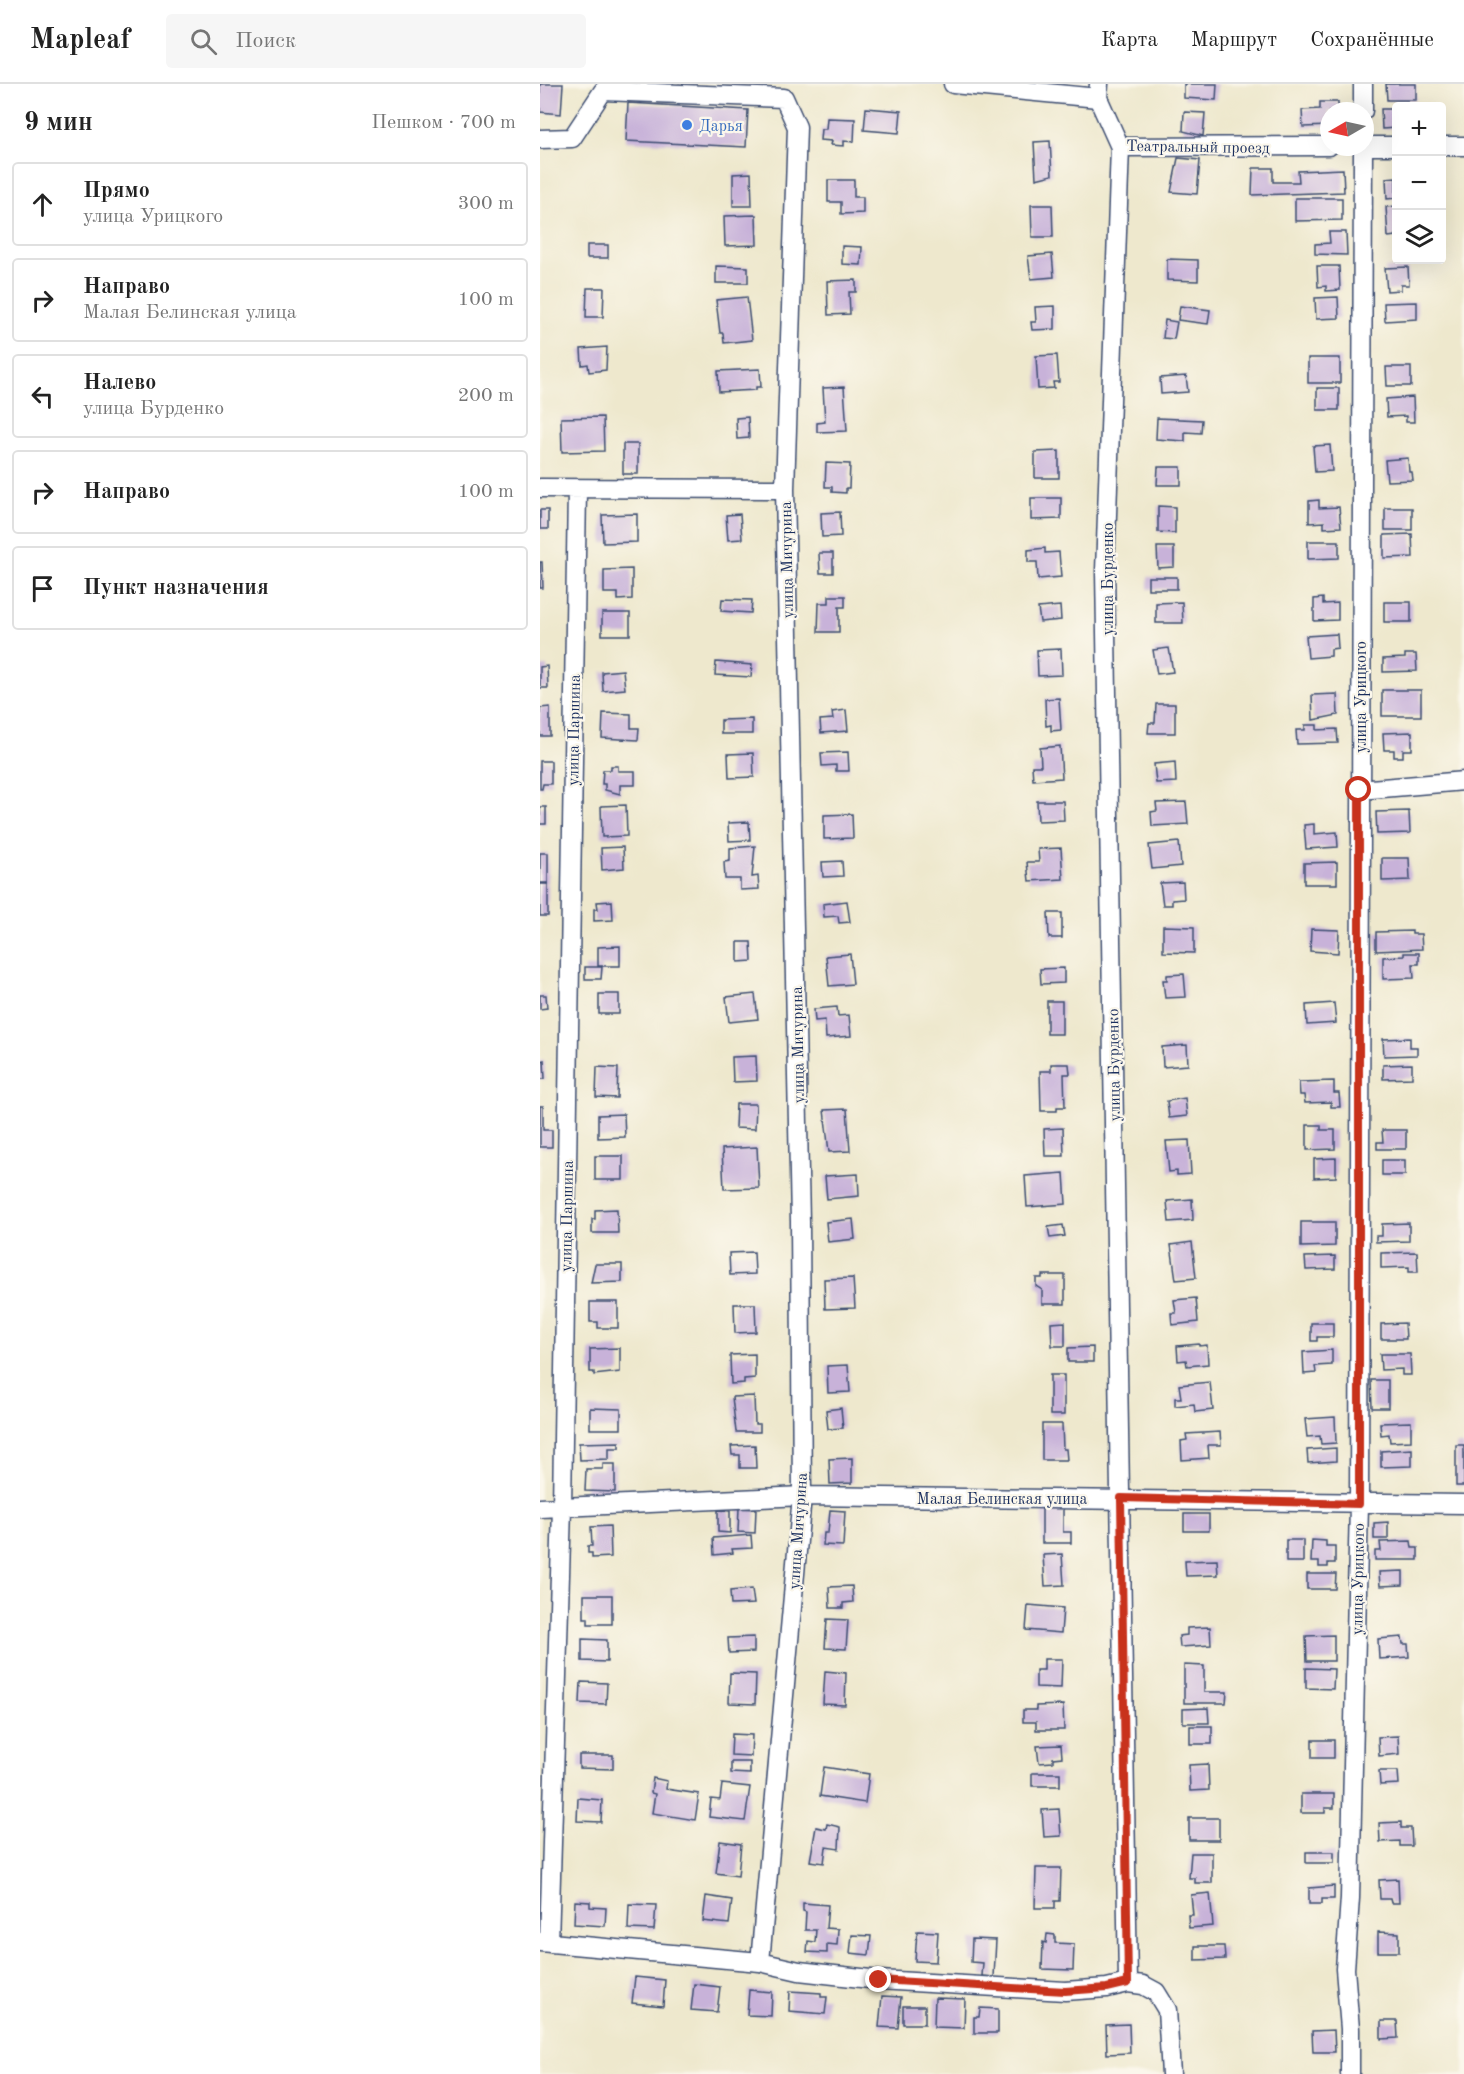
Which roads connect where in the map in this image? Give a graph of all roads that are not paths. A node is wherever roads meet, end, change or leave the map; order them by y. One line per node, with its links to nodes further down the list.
1 (953, 84): 3 (street, Театральный проезд)
2 (1363, 84): 4 (street)
3 (1098, 91): 10 (street, Театральный проезд)
4 (1363, 102)
5 (540, 139): 15 (street, улица Мичурина)
6 (1320, 146): 10 (street, Театральный проезд)
7 (1392, 146): 11 (street)
8 (1446, 146): 9 (street)
9 (1464, 146)
10 (1120, 147): 19 (street, улица Бурденко)
11 (1374, 147)
12 (1364, 156): 17 (street, улица Урицкого)
13 (540, 488): 14 (street)
14 (577, 489): 15 (street); 23 (street, улица Паршина)
15 (785, 489): 18 (street, улица Мичурина)
16 (1464, 781): 17 (street)
17 (1359, 790): 20 (street, улица Урицкого)
18 (802, 1496): 19 (street, Малая Белинская улица); 23 (street, Малая Белинская улица); 25 (street, улица Мичурина)
19 (1121, 1498): 20 (street, Малая Белинская улица); 26 (street, улица Бурденко)
20 (1359, 1504): 21 (street, Малая Белинская улица); 28 (street, улица Урицкого)
21 (1464, 1504)
22 (540, 1508): 23 (street, Малая Белинская улица)
23 (562, 1508): 24 (street, улица Паршина)
24 (544, 1943): 25 (street)
25 (760, 1962): 26 (street)
26 (1128, 1983): 27 (street)
27 (1172, 2074)
28 (1350, 2074)

